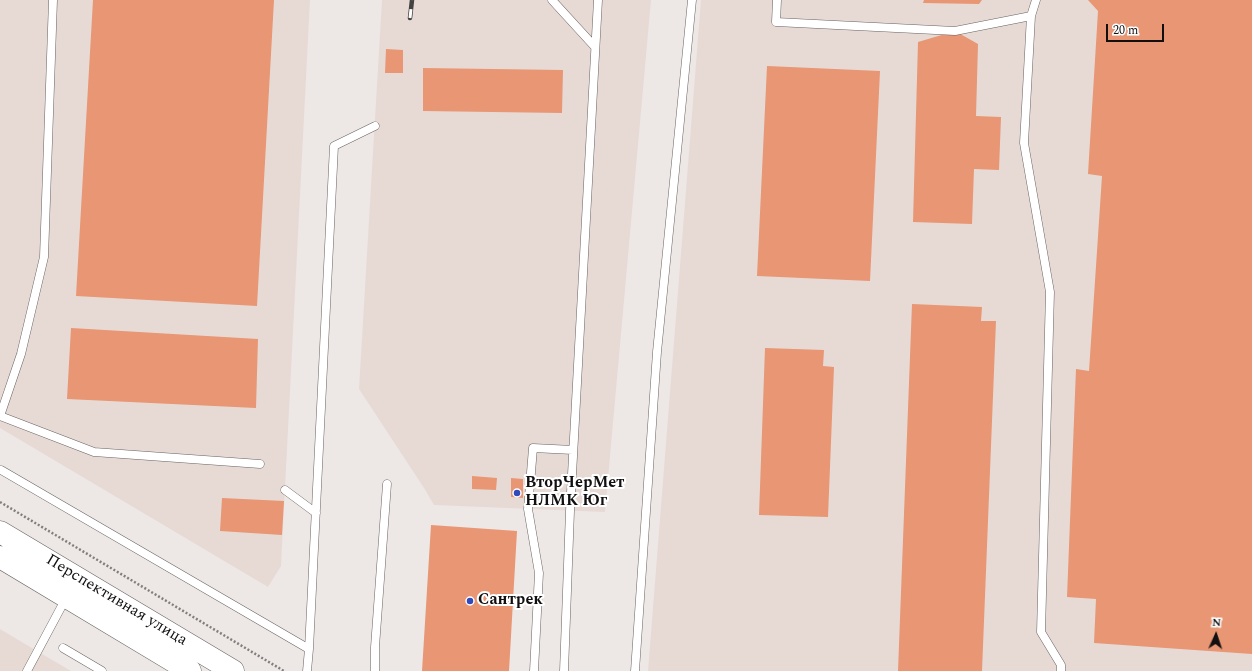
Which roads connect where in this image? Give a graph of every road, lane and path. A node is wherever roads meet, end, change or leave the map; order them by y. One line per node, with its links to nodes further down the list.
1 (53, 0): 10 (lane)
2 (552, 0): 8 (lane)
3 (598, 0): 8 (lane)
4 (692, 0): 32 (lane)
5 (778, 0): 7 (lane)
6 (1036, 0): 7 (lane)
7 (1031, 16): 33 (lane)
8 (595, 47): 11 (lane)
9 (374, 126): 17 (lane)
10 (0, 416): 12 (lane)
11 (573, 450): 30 (lane); 31 (lane)
12 (260, 464)
13 (1, 470): 22 (lane)
14 (387, 484): 29 (lane)
15 (285, 490): 17 (lane)
16 (0, 502): 27 (path)
17 (316, 512): 22 (lane)
18 (0, 532): 20 (main road, Перспективная улица)
19 (0, 557): 20 (main road, Перспективная улица)
20 (72, 588): 23 (main road, Перспективная улица); 24 (lane)
21 (64, 648): 25 (lane)
22 (309, 649): 28 (lane)
23 (190, 663): 26 (main road, Перспективная улица)
24 (26, 671)
25 (102, 671)
26 (233, 671)
27 (284, 671)
28 (307, 671)
29 (375, 671)
30 (534, 671)
31 (564, 671)
32 (635, 671)
33 (1061, 671)

